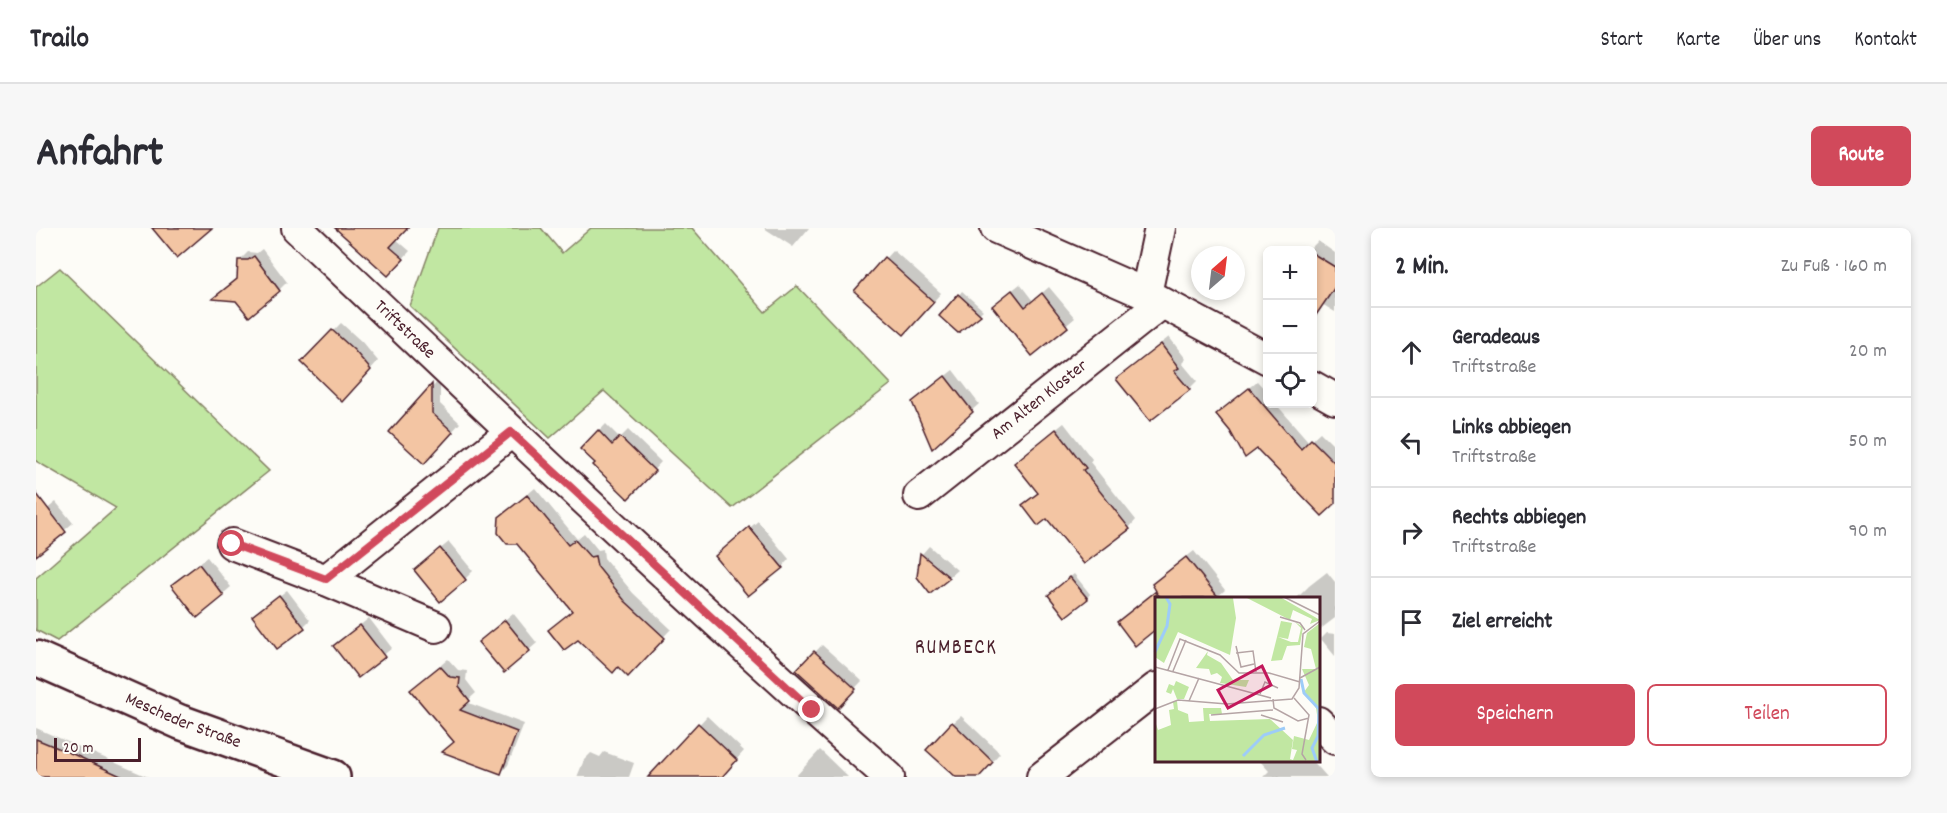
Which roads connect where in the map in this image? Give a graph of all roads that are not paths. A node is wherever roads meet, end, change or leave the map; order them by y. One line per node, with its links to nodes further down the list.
1 (297, 228): 8 (street, Triftstraße)
2 (996, 228): 4 (street)
3 (1160, 228): 4 (street)
4 (1154, 298): 5 (street); 9 (street, Am Alten Kloster)
5 (1263, 356)
6 (1317, 389): 7 (street)
7 (1335, 399)
8 (511, 432): 11 (street); 18 (street, Triftstraße)
9 (919, 496)
10 (232, 544): 11 (street)
11 (326, 579): 12 (street)
12 (436, 627)
13 (36, 658): 17 (street, Mescheder Straße)
14 (1155, 689): 19 (street)
15 (1320, 724): 16 (street)
16 (1335, 740)
17 (333, 777)
18 (888, 777)
19 (1042, 777)

